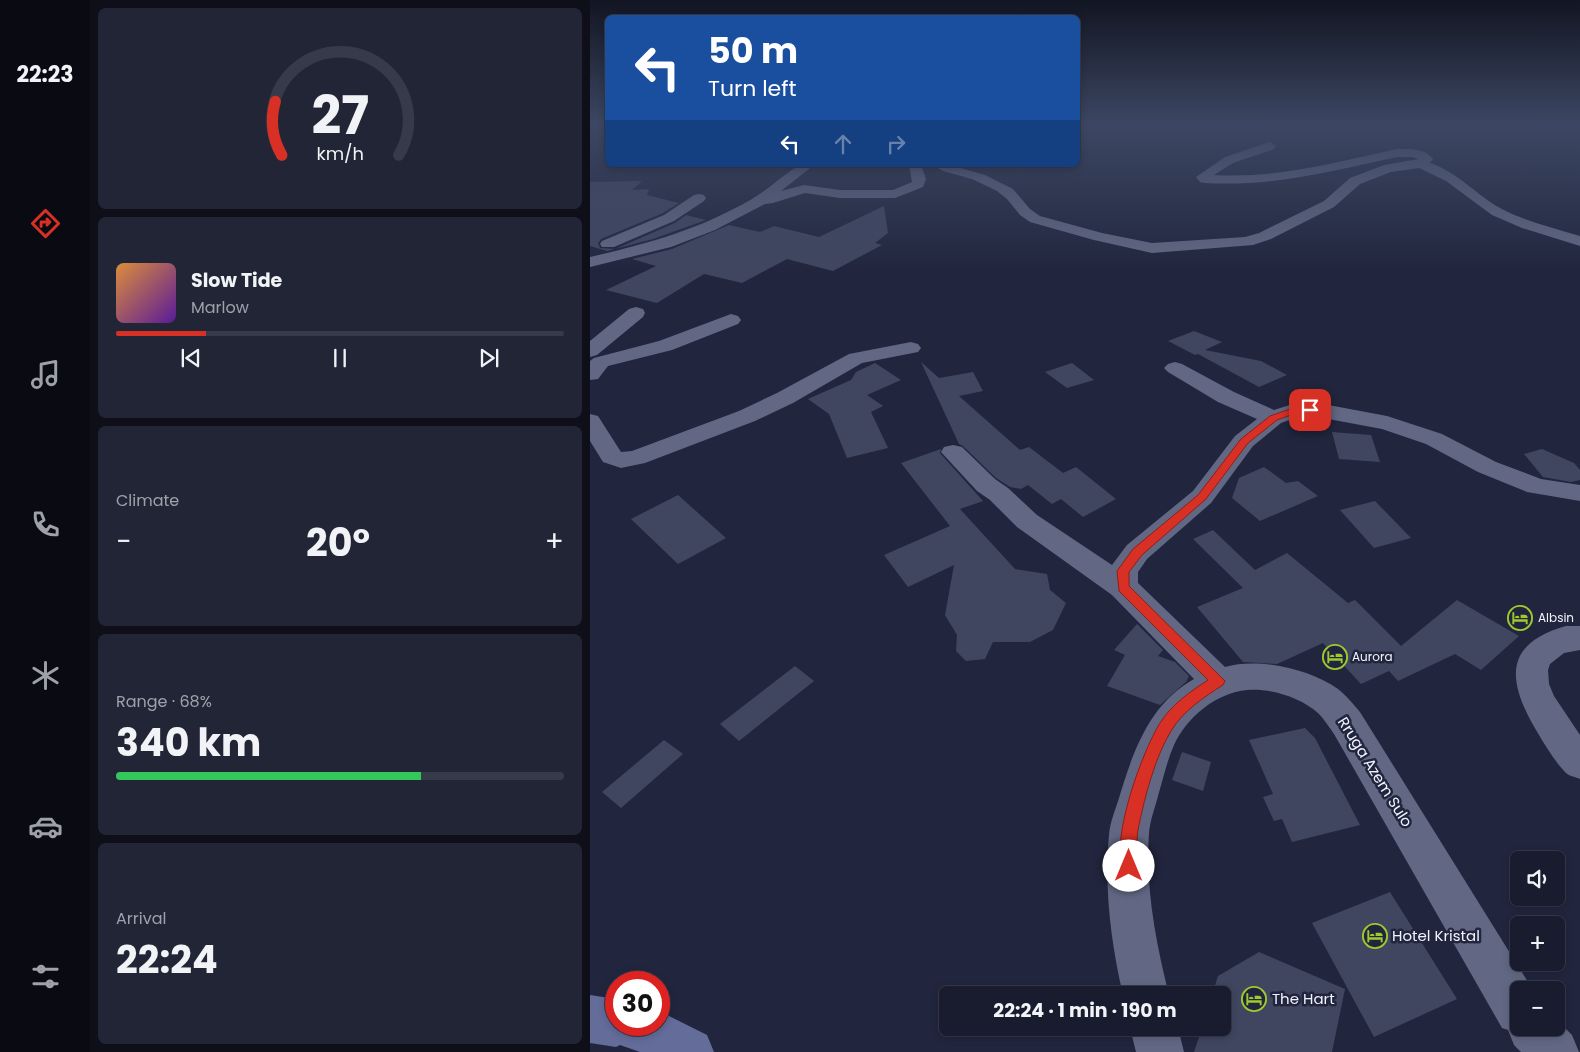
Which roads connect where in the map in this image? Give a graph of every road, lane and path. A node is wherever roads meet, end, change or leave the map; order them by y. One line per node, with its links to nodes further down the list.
1 (794, 173): 9 (street)
2 (917, 173): 9 (street)
3 (962, 173): 6 (street)
4 (1208, 173): 5 (street)
5 (1301, 173)
6 (1376, 173)
7 (1443, 173): 10 (street)
8 (699, 198): 11 (street)
9 (753, 205): 12 (street)
10 (1580, 241)
11 (590, 250)
12 (590, 262)
13 (636, 313): 16 (street)
14 (731, 320): 18 (street)
15 (911, 348): 20 (street)
16 (590, 351)
17 (1175, 368): 19 (street)
18 (590, 374)
19 (1273, 418): 22 (street); 23 (street)
20 (590, 421)
21 (953, 452): 23 (street)
22 (1580, 493)
23 (1123, 587): 25 (street)
24 (1580, 638): 26 (street)
25 (1218, 681): 27 (street, Rruga Azem Sulo); 28 (street, Rruga Azem Sulo)
26 (1580, 762)
27 (1144, 986)
28 (1510, 995)
29 (590, 1020): 30 (main road)
30 (605, 1022)
31 (658, 1036): 34 (main road)
32 (1156, 1036): 35 (street)
33 (1538, 1036): 36 (street)
34 (690, 1052)
35 (1160, 1052)
36 (1555, 1052)

